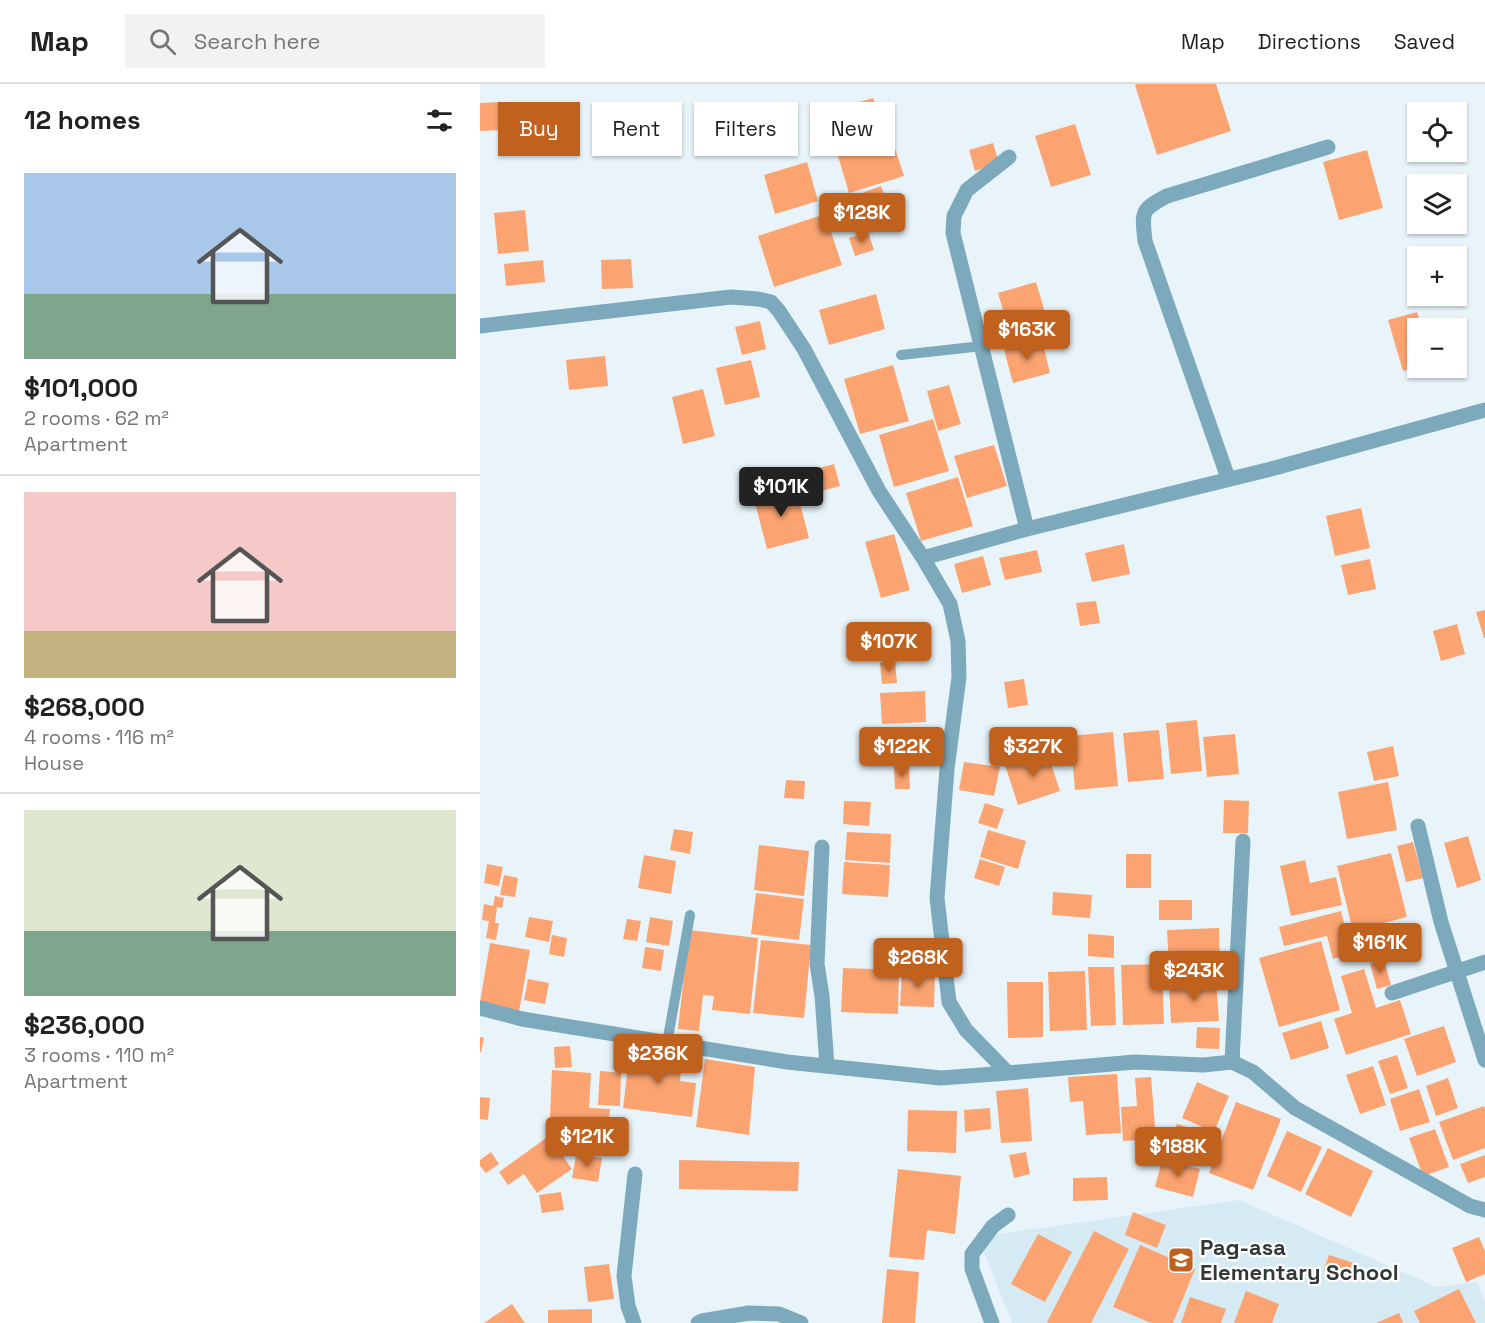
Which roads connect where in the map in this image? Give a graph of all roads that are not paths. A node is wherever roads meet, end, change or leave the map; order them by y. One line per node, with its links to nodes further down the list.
1 (1328, 147): 7 (street)
2 (1009, 157): 4 (street)
3 (480, 326): 9 (street)
4 (982, 346): 5 (lane); 8 (street)
5 (901, 355)
6 (1485, 410): 7 (street)
7 (1228, 478): 8 (street)
8 (1027, 529): 9 (street)
9 (923, 558): 22 (street)
10 (1418, 826): 15 (street)
11 (1242, 841): 20 (street)
12 (822, 847): 21 (street)
13 (690, 915): 18 (lane)
14 (1485, 962): 15 (street)
15 (1456, 973): 16 (street); 19 (street)
16 (1392, 993)
17 (480, 1008): 18 (street)
18 (667, 1042): 21 (street)
19 (1485, 1060)
20 (1232, 1062): 22 (street); 24 (street)
21 (827, 1066): 22 (street)
22 (1008, 1072)
23 (635, 1174): 26 (street)
24 (1485, 1210)
25 (1008, 1215): 29 (street)
26 (634, 1323)
27 (698, 1323): 28 (street)
28 (801, 1323)
29 (992, 1323)

